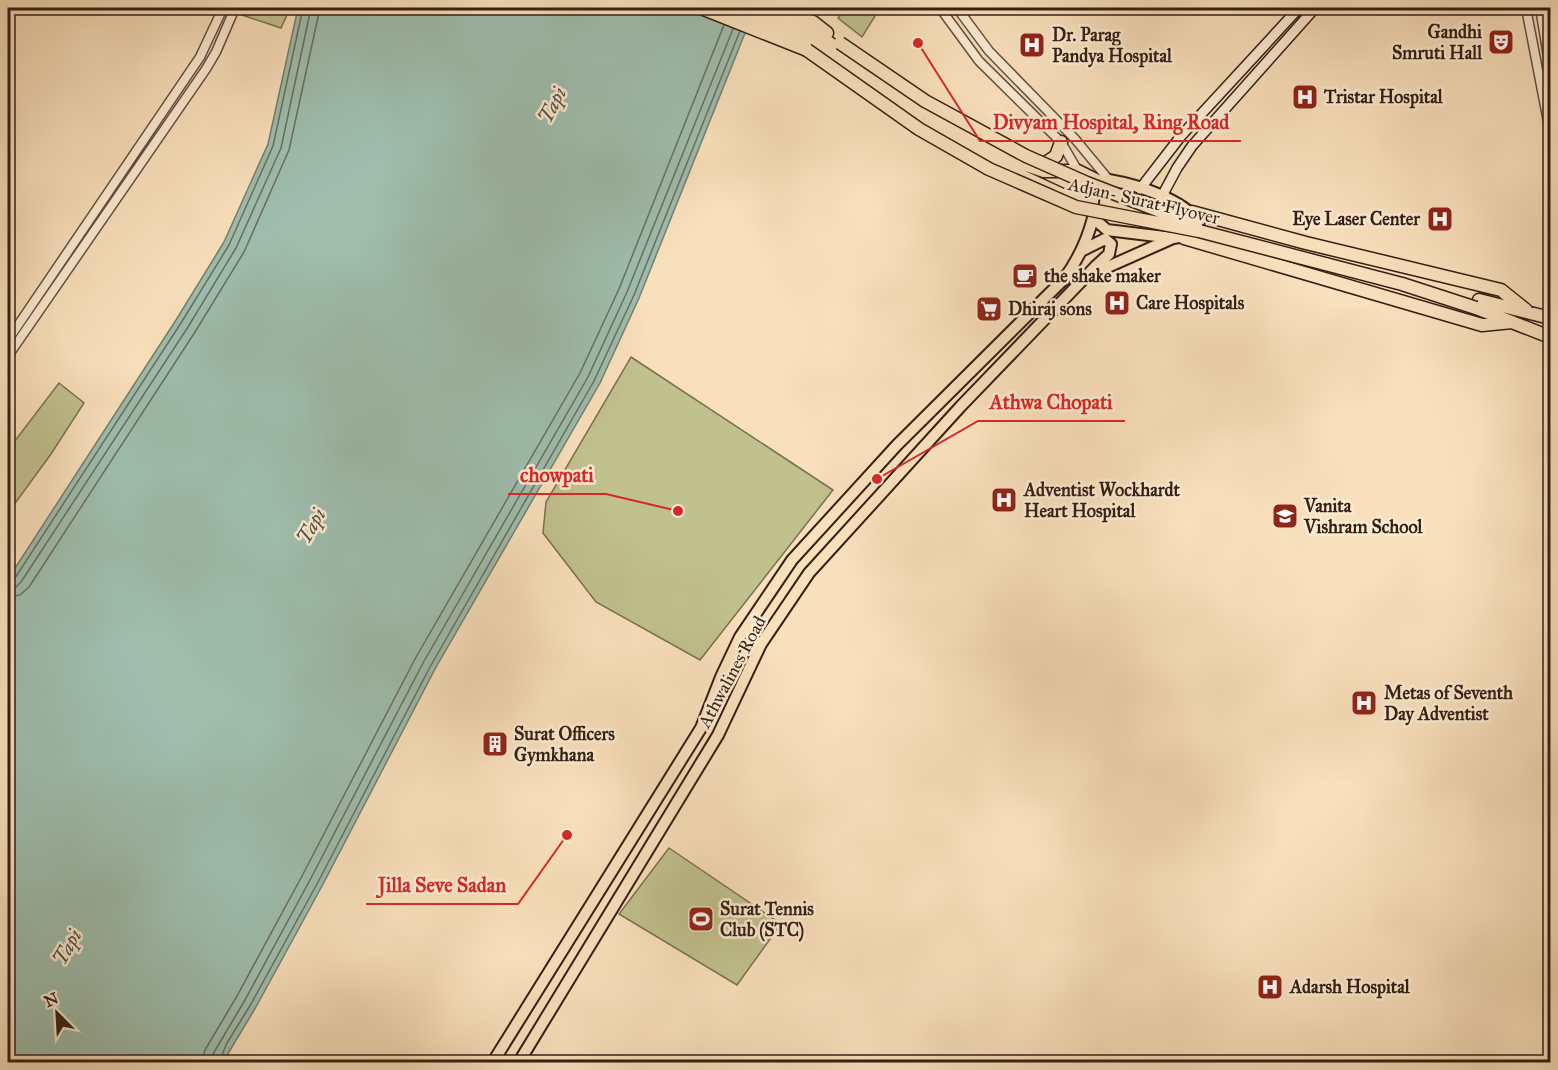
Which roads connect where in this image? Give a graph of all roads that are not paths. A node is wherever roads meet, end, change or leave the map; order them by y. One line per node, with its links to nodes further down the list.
1 (223, 8): 26 (street)
2 (236, 8): 28 (street)
3 (701, 8): 30 (highway, Adjan- Surat Flyover, bridge)
4 (727, 8): 13 (highway)
5 (755, 8): 13 (highway)
6 (778, 8): 30 (highway, Adjan- Surat Flyover, bridge)
7 (940, 8): 16 (street)
8 (957, 8): 19 (street)
9 (1299, 8): 20 (main road)
10 (1315, 8): 21 (main road)
11 (1526, 8): 15 (street)
12 (1540, 8): 14 (street)
13 (806, 35): 17 (highway); 22 (highway)
14 (1551, 68)
15 (1551, 132)
16 (1061, 142): 17 (highway); 18 (street)
17 (1028, 167): 18 (highway)
18 (1078, 171): 19 (highway); 22 (street)
19 (1106, 181): 20 (main road); 22 (main road)
20 (1140, 189): 21 (main road)
21 (1162, 196): 23 (main road)
22 (1093, 199): 24 (main road)
23 (1192, 212): 25 (main road); 31 (highway)
24 (1093, 218): 25 (main road); 27 (main road, Athwalines Road)
25 (1179, 238): 29 (main road); 33 (highway)
26 (68, 249): 28 (street); 35 (street)
27 (1082, 251): 29 (main road, Athwalines Road); 37 (main road, Athwalines Road)
28 (78, 255): 36 (street)
29 (1095, 267): 38 (main road, Athwalines Road)
30 (1477, 304): 31 (highway); 33 (highway)
31 (1526, 310): 32 (highway)
32 (1551, 318)
33 (1512, 322): 34 (highway)
34 (1551, 337)
35 (8, 340)
36 (8, 356)
37 (493, 1062)
38 (519, 1062)

